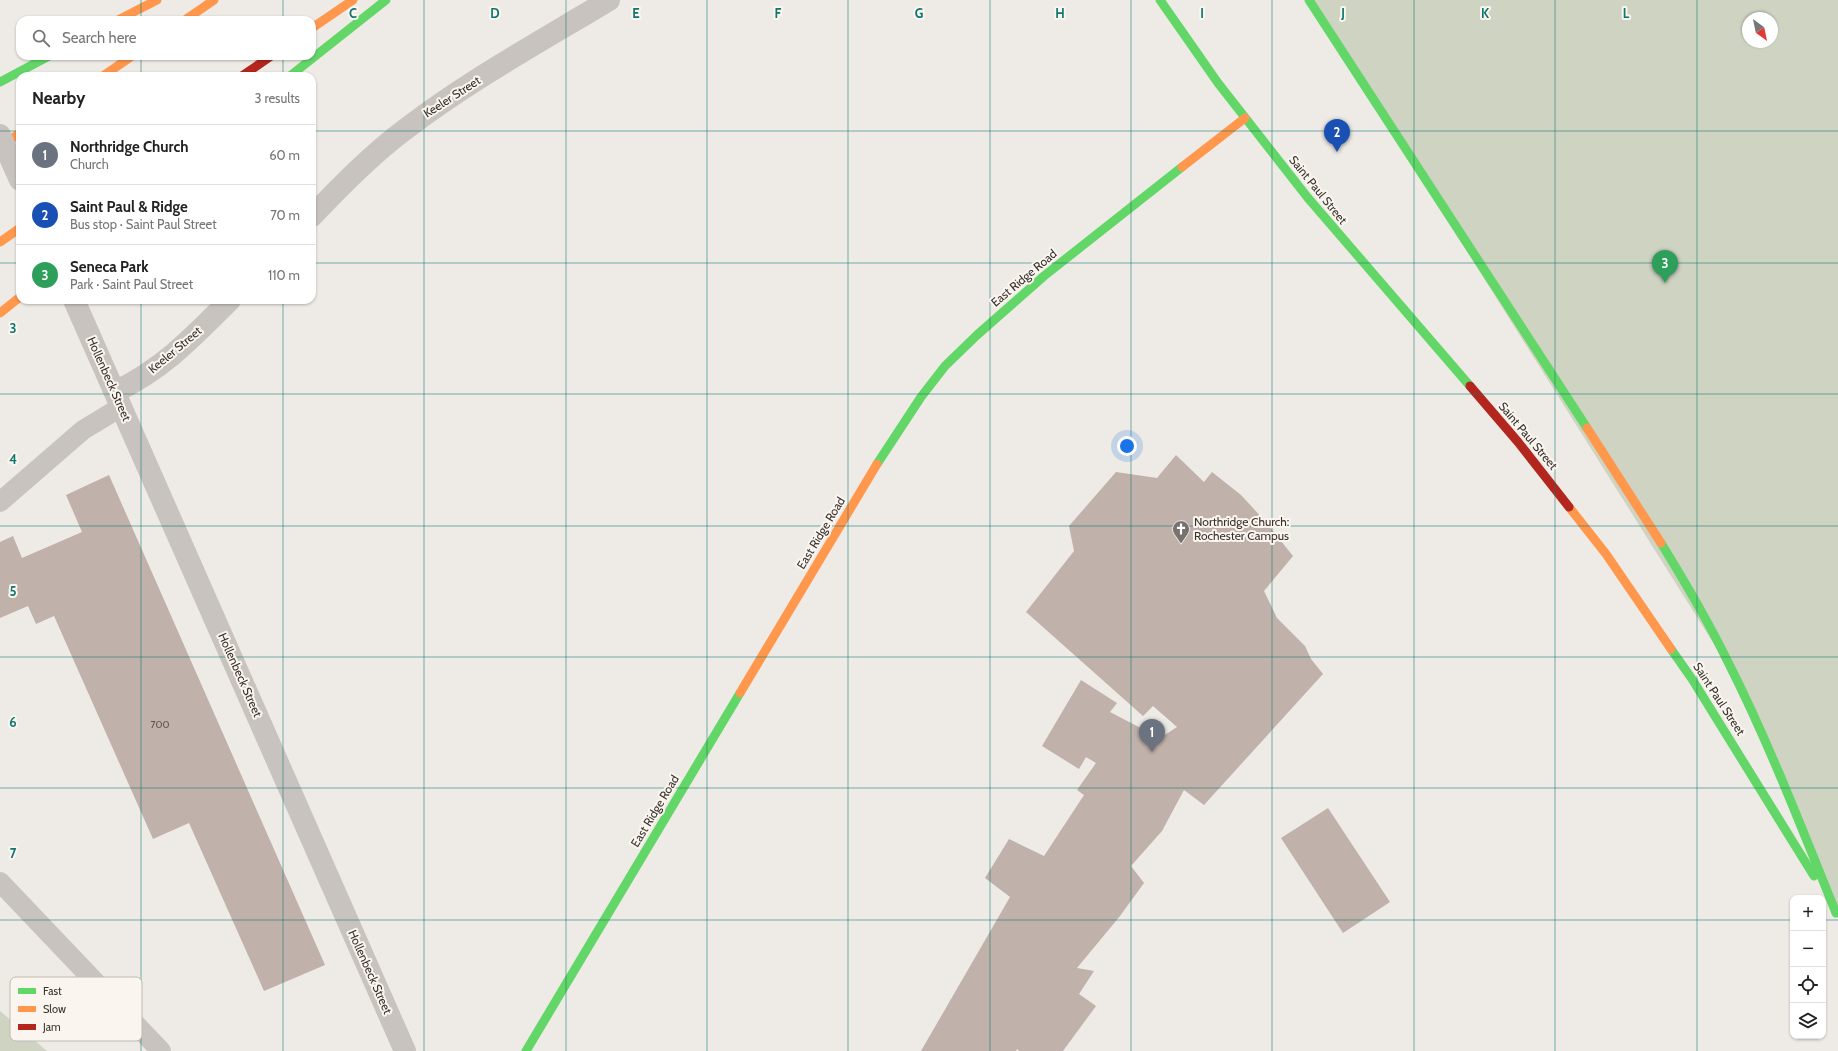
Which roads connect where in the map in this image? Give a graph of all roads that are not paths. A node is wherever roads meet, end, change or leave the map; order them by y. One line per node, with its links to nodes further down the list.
1 (157, 0): 8 (main road)
2 (214, 0): 9 (main road)
3 (354, 0): 10 (main road)
4 (386, 0): 11 (main road)
5 (609, 0): 27 (street, Keeler Street)
6 (1160, 0): 22 (main road, Saint Paul Street)
7 (1309, 0): 37 (main road)
8 (126, 16)
9 (191, 16)
10 (316, 25)
11 (316, 55)
12 (41, 60): 16 (main road)
13 (126, 60): 17 (main road)
14 (265, 60): 18 (main road)
15 (310, 60): 19 (main road)
16 (19, 72)
17 (109, 72)
18 (248, 72)
19 (295, 72)
20 (16, 74): 21 (main road)
21 (0, 82)
22 (1245, 118): 37 (main road, Saint Paul Street); 42 (main road, East Ridge Road)
23 (0, 135): 26 (street, bridge)
24 (16, 136): 25 (main road)
25 (0, 147)
26 (16, 171)
27 (316, 212)
28 (16, 231): 29 (main road)
29 (0, 242)
30 (16, 300): 33 (main road)
31 (76, 304): 34 (street, Hollenbeck Street)
32 (226, 304): 34 (street, Keeler Street)
33 (0, 314)
34 (118, 399): 35 (lane); 41 (street, Hollenbeck Street)
35 (0, 502)
36 (0, 882): 38 (lane)
37 (1837, 915)
38 (91, 977)
39 (142, 1031): 40 (lane)
40 (161, 1051)
41 (405, 1051)
42 (526, 1051)

